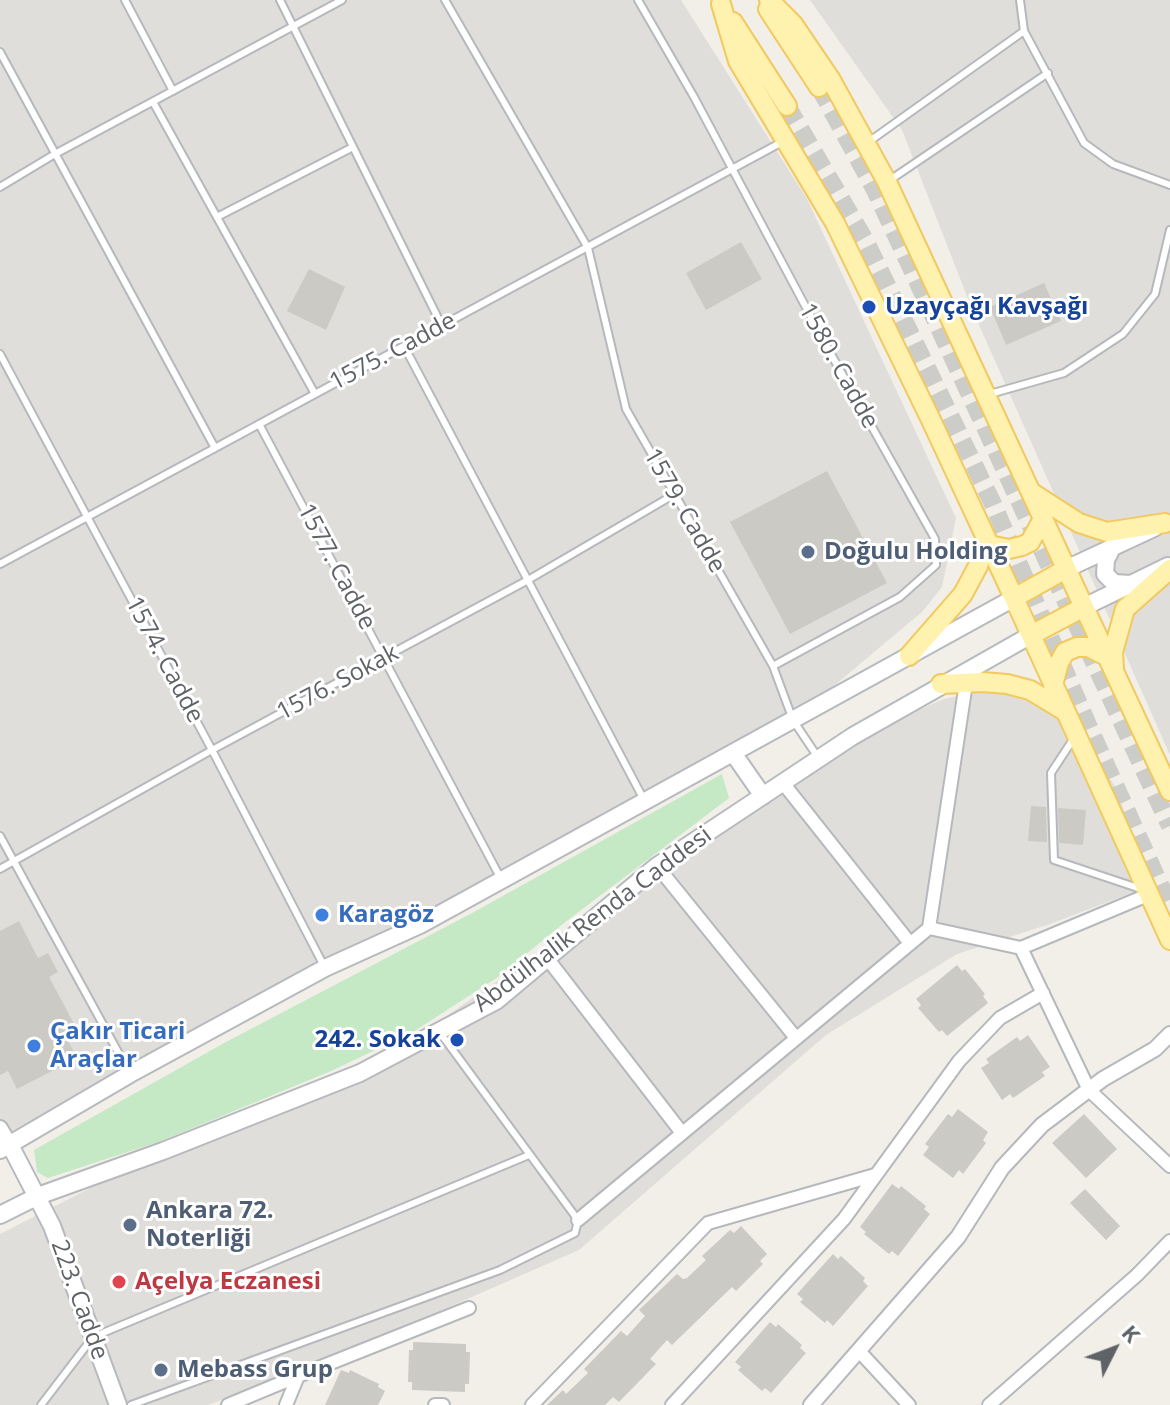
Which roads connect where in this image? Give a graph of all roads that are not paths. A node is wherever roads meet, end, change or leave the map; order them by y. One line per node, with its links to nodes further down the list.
1 (125, 0): 14 (lane)
2 (280, 0): 9 (lane)
3 (342, 0): 9 (lane)
4 (445, 0): 27 (lane, 1579. Cadde)
5 (638, 0): 21 (lane, 1580. Cadde)
6 (766, 0): 13 (main road); 18 (main road)
7 (1020, 0): 10 (lane)
8 (720, 2): 16 (main road); 17 (main road)
9 (294, 26): 14 (lane); 19 (lane)
10 (1024, 31): 12 (lane); 18 (lane)
11 (0, 52): 20 (lane)
12 (1048, 73): 22 (lane); 23 (lane)
13 (819, 87)
14 (173, 91): 15 (lane)
15 (153, 102): 20 (lane); 25 (lane)
16 (787, 106)
17 (785, 140): 21 (lane, 1575. Cadde); 40 (main road)
18 (865, 144): 22 (main road)
19 (353, 147): 25 (lane); 28 (lane)
20 (55, 154): 24 (lane); 34 (lane)
21 (731, 170): 27 (lane, 1575. Cadde); 53 (lane, 1580. Cadde)
22 (887, 182): 32 (main road)
23 (1170, 185)
24 (0, 187)
25 (217, 217): 31 (lane)
26 (1170, 230): 32 (lane)
27 (588, 248): 28 (lane, 1575. Cadde); 36 (lane, 1579. Cadde)
28 (442, 326): 29 (lane, 1575. Cadde)
29 (404, 346): 31 (lane, 1575. Cadde); 45 (lane)
30 (0, 354): 37 (lane, 1574. Cadde)
31 (315, 394): 33 (lane, 1575. Cadde)
32 (986, 395): 35 (main road)
33 (259, 424): 34 (lane, 1575. Cadde); 52 (lane, 1577. Cadde)
34 (215, 448): 37 (lane, 1575. Cadde)
35 (1030, 491): 38 (main road); 39 (main road)
36 (675, 494): 45 (lane, 1576. Sokak); 53 (lane, 1579. Cadde)
37 (87, 518): 42 (lane, 1575. Cadde); 61 (lane, 1574. Cadde)
38 (1043, 519): 40 (main road); 44 (main road)
39 (1167, 522): 41 (main road)
40 (987, 542): 47 (main road); 50 (main road)
41 (1112, 548): 44 (main road); 46 (main road)
42 (0, 564)
43 (1170, 567): 46 (main road); 54 (main road)
44 (1066, 569): 47 (main road); 48 (main road)
45 (528, 580): 52 (lane, 1576. Sokak); 67 (lane)
46 (1131, 584): 48 (main road)
47 (1014, 598): 49 (main road); 50 (main road)
48 (1084, 607): 49 (main road); 51 (main road)
49 (1031, 635): 56 (main road, Abdülhalik Renda Caddesi); 57 (main road)
50 (909, 656): 59 (main road)
51 (1106, 656): 54 (main road); 57 (main road)
52 (384, 658): 61 (lane, 1576. Sokak); 72 (lane, 1577. Cadde)
53 (773, 666): 59 (lane, 1579. Cadde)
54 (1114, 676): 65 (main road)
55 (966, 683): 56 (main road); 58 (main road); 74 (street)
56 (941, 684): 63 (main road, Abdülhalik Renda Caddesi)
57 (1053, 685): 58 (main road)
58 (1066, 712): 60 (main road)
59 (793, 720): 62 (main road); 63 (lane, 1579. Cadde)
60 (1076, 735): 73 (main road); 73 (lane)
61 (212, 750): 69 (lane, 1576. Sokak); 79 (lane, 1574. Cadde)
62 (733, 753): 66 (main road); 67 (main road)
63 (819, 758): 64 (main road, Abdülhalik Renda Caddesi)
64 (783, 783): 66 (main road, Abdülhalik Renda Caddesi); 76 (street)
65 (1170, 791)
66 (763, 796): 70 (main road, Abdülhalik Renda Caddesi)
67 (645, 801): 72 (main road)
68 (0, 836): 69 (lane)
69 (14, 862): 71 (lane, 1576. Sokak); 85 (lane)
70 (657, 866): 78 (main road, Abdülhalik Renda Caddesi); 83 (street)
71 (0, 869)
72 (502, 880): 79 (main road)
73 (1149, 893): 75 (main road); 77 (street)
74 (929, 928): 76 (street); 77 (street)
75 (1170, 940)
76 (909, 942): 83 (street)
77 (1021, 948): 80 (street)
78 (547, 958): 81 (main road, Abdülhalik Renda Caddesi); 88 (street)
79 (325, 968): 85 (main road)
80 (1043, 993): 86 (street); 92 (street)
81 (439, 1031): 90 (lane); 93 (main road, Abdülhalik Renda Caddesi)
82 (1170, 1034): 84 (street)
83 (796, 1038): 88 (street)
84 (1163, 1048): 86 (street)
85 (130, 1074): 89 (main road)
86 (1089, 1090): 91 (street); 99 (street)
87 (0, 1128): 89 (street)
88 (682, 1133): 95 (street)
89 (5, 1147): 93 (main road, 223. Cadde)
90 (529, 1155): 95 (lane); 98 (lane)
91 (1170, 1166)
92 (875, 1175): 108 (street); 109 (street)
93 (38, 1196): 94 (main road, Abdülhalik Renda Caddesi); 98 (main road, 223. Cadde)
94 (0, 1215)
95 (578, 1220): 103 (lane)
96 (1170, 1241): 112 (street)
97 (469, 1308): 100 (street)
98 (93, 1337): 101 (lane); 102 (main road, 223. Cadde)
99 (860, 1352): 110 (street); 111 (street)
100 (298, 1376): 104 (street); 105 (street)
101 (41, 1405)
102 (118, 1405)
103 (131, 1405)
104 (228, 1405)
105 (286, 1405)
106 (435, 1405): 107 (street)
107 (443, 1405)
108 (532, 1405)
109 (672, 1405)
110 (811, 1405)
111 (909, 1405)
112 (989, 1405)

